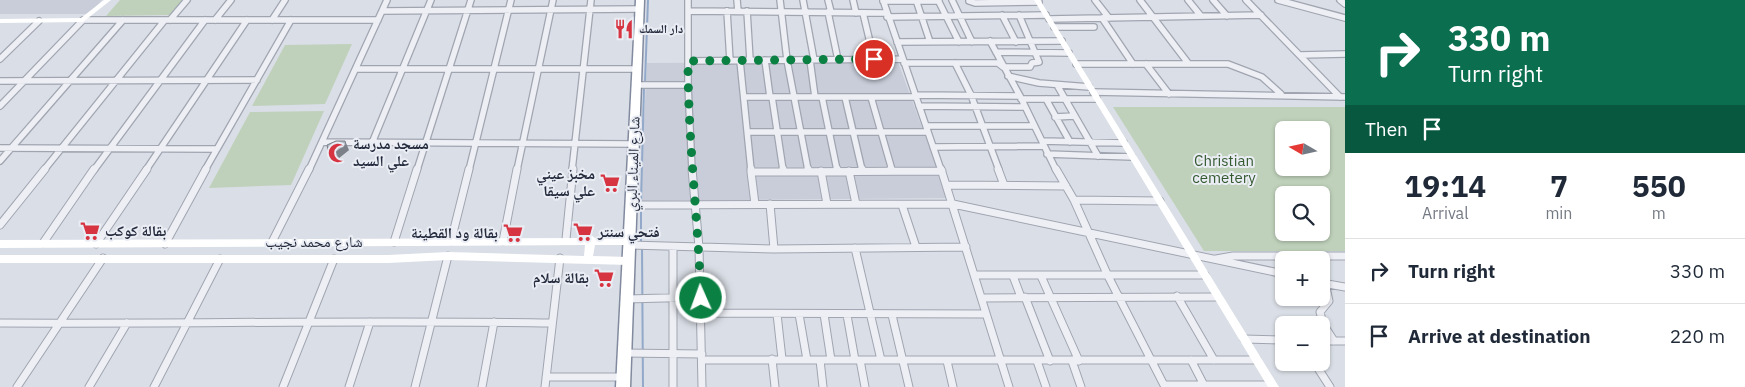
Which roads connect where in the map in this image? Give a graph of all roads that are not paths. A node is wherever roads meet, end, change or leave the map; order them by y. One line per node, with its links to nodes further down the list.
1 (108, 0): 62 (main road)
2 (187, 0): 64 (street)
3 (230, 0): 66 (street)
4 (285, 0): 68 (street)
5 (387, 0): 33 (street)
6 (431, 0): 34 (street)
7 (471, 0): 35 (street)
8 (511, 0): 36 (street)
9 (554, 0): 37 (street)
10 (591, 0): 38 (street)
11 (688, 0): 41 (street)
12 (737, 0): 40 (street)
13 (780, 0): 43 (street)
14 (803, 0): 44 (street)
15 (828, 0): 45 (street)
16 (853, 0): 46 (street)
17 (938, 0): 27 (street); 56 (street)
18 (952, 0): 53 (street)
19 (1095, 0): 60 (street)
20 (1140, 0): 57 (street)
21 (1188, 0): 54 (street)
22 (1213, 0): 55 (street)
23 (1246, 0): 51 (street)
24 (1278, 0): 61 (street)
25 (1340, 0): 31 (street)
26 (883, 1): 27 (street); 48 (street)
27 (916, 1): 52 (street)
28 (969, 1): 29 (street)
29 (993, 1): 30 (street); 49 (street)
30 (1038, 1): 71 (main road)
31 (1345, 4)
32 (639, 5): 38 (street); 110 (highway, شارع الميناء البري)
33 (382, 10): 34 (street); 70 (street)
34 (426, 10): 35 (street); 107 (street)
35 (468, 10): 36 (street); 111 (street)
36 (508, 10): 37 (street); 112 (street)
37 (552, 10): 38 (street); 108 (street)
38 (590, 10): 109 (street)
39 (727, 11): 40 (street); 41 (street); 97 (street)
40 (738, 11): 42 (street)
41 (688, 12): 96 (street)
42 (746, 12): 43 (street); 91 (street)
43 (782, 12): 44 (street); 93 (street)
44 (805, 12): 45 (street); 94 (street)
45 (830, 12): 46 (street); 95 (street)
46 (856, 13): 47 (street)
47 (863, 13): 48 (street); 90 (street)
48 (887, 15): 52 (street); 74 (street)
49 (1000, 15): 50 (street); 53 (street); 80 (street)
50 (1019, 15): 71 (street); 81 (street)
51 (1261, 15): 55 (street); 88 (street)
52 (920, 16): 56 (street); 75 (street)
53 (960, 16): 56 (street); 77 (street)
54 (1201, 16): 55 (street); 57 (street)
55 (1227, 16)
56 (946, 17): 76 (street)
57 (1153, 17): 60 (street); 101 (street)
58 (1088, 18): 59 (street); 71 (street); 71 (street)
59 (1102, 18): 60 (street); 103 (street)
60 (1109, 18)
61 (1345, 18)
62 (83, 20): 63 (street); 73 (main road); 117 (street)
63 (123, 20): 64 (street); 118 (street)
64 (167, 20): 65 (street); 119 (street)
65 (205, 20): 66 (street); 120 (street)
66 (215, 20): 67 (street)
67 (247, 20): 68 (street); 114 (street)
68 (272, 20): 69 (street)
69 (291, 20): 70 (street); 115 (street)
70 (378, 20): 106 (street)
71 (1050, 20): 82 (main road)
72 (0, 21): 73 (main road)
73 (38, 21): 89 (street)
74 (897, 42): 75 (street); 99 (street)
75 (930, 42): 76 (street)
76 (959, 42): 77 (street)
77 (972, 42): 78 (street)
78 (990, 42): 79 (street); 83 (street)
79 (1003, 42): 80 (street); 84 (street)
80 (1016, 42): 81 (street)
81 (1030, 42): 82 (street); 85 (street)
82 (1062, 42): 86 (main road)
83 (996, 52): 84 (street); 105 (street)
84 (1008, 53): 85 (street)
85 (1036, 53): 86 (street); 105 (street)
86 (1068, 53): 102 (main road)
87 (1345, 54): 88 (street)
88 (1300, 55): 136 (street)
89 (0, 59)
90 (874, 59): 95 (street); 99 (street)
91 (750, 60): 92 (street); 98 (street)
92 (764, 60): 93 (street); 130 (street)
93 (787, 60): 94 (street); 131 (street)
94 (812, 60): 95 (street); 132 (street)
95 (838, 60)
96 (688, 61): 97 (street); 122 (street)
97 (730, 61): 98 (street)
98 (740, 61): 129 (street)
99 (904, 61): 100 (street); 128 (street)
100 (955, 63): 105 (street); 127 (street)
101 (1188, 63): 104 (street); 126 (street)
102 (1076, 64): 103 (street); 124 (main road)
103 (1133, 64): 104 (street)
104 (1146, 64): 125 (street)
105 (1003, 67): 113 (street)
106 (356, 69): 107 (street); 154 (street)
107 (402, 69): 111 (street); 157 (street)
108 (537, 69): 109 (street); 112 (street); 162 (street)
109 (583, 69): 110 (street); 160 (street)
110 (637, 69): 121 (highway, شارع الميناء البري)
111 (448, 70): 112 (street); 158 (street)
112 (493, 70): 159 (street)
113 (1008, 76): 123 (street); 135 (street)
114 (206, 80): 115 (street); 120 (street); 171 (street)
115 (256, 80): 172 (street)
116 (0, 81): 117 (street)
117 (24, 81): 118 (street); 139 (street)
118 (70, 81): 119 (street); 168 (street)
119 (116, 81): 120 (street); 169 (street)
120 (160, 81): 170 (street)
121 (636, 85): 122 (street); 163 (highway, شارع الميناء البري)
122 (688, 85): 191 (street)
123 (1057, 85): 124 (street); 138 (street)
124 (1093, 93): 125 (street); 138 (street); 161 (main road)
125 (1168, 94): 126 (street)
126 (1281, 94): 136 (street)
127 (972, 95): 128 (street); 135 (street); 141 (street)
128 (916, 96): 134 (street); 140 (street)
129 (744, 97): 130 (street); 148 (street)
130 (771, 97): 131 (street); 149 (street)
131 (794, 97): 132 (street); 150 (street)
132 (818, 97): 133 (street); 151 (street)
133 (845, 97): 134 (street); 152 (street)
134 (871, 97): 153 (street)
135 (1020, 97): 137 (street); 142 (street)
136 (1343, 97)
137 (1046, 99): 138 (street); 144 (street)
138 (1065, 99): 143 (street)
139 (0, 106)
140 (919, 106): 141 (street); 147 (street)
141 (976, 106): 142 (street); 145 (street)
142 (1025, 107): 146 (street)
143 (1074, 116): 144 (street); 156 (street)
144 (1055, 117): 155 (street)
145 (983, 126): 146 (street); 147 (street); 166 (street)
146 (1034, 126): 164 (street)
147 (927, 129): 153 (street); 165 (street)
148 (748, 132): 149 (street); 185 (street)
149 (777, 132): 150 (street); 178 (street)
150 (800, 132): 151 (street); 179 (street)
151 (829, 132): 152 (street); 181 (street)
152 (853, 132): 153 (street); 183 (street)
153 (881, 132): 177 (street)
154 (323, 142): 157 (street); 205 (street)
155 (1070, 142): 156 (street); 164 (street)
156 (1091, 142): 161 (street); 174 (street)
157 (372, 143): 158 (street)
158 (424, 143): 159 (street); 206 (street)
159 (474, 143): 162 (street); 203 (street)
160 (574, 143): 162 (street); 163 (street); 201 (street)
161 (1124, 143): 175 (main road)
162 (524, 144): 204 (street)
163 (634, 144): 197 (highway, شارع الميناء البري)
164 (1043, 144): 166 (street); 173 (street)
165 (934, 147): 166 (street); 184 (street)
166 (991, 147): 187 (street)
167 (0, 148): 168 (street)
168 (11, 148): 169 (street); 176 (street)
169 (63, 148): 170 (street); 199 (street)
170 (109, 148): 171 (street); 207 (street)
171 (160, 148): 172 (street); 210 (street)
172 (217, 149): 211 (street)
173 (1047, 154): 174 (street); 188 (street)
174 (1098, 156): 175 (street)
175 (1132, 157): 190 (main road)
176 (0, 161)
177 (892, 170): 183 (street); 184 (street)
178 (783, 171): 179 (street); 185 (street)
179 (808, 171): 180 (street)
180 (821, 171): 181 (street); 194 (street)
181 (837, 171): 182 (street)
182 (849, 171): 183 (street); 195 (street)
183 (862, 171)
184 (942, 171): 186 (street)
185 (751, 172): 192 (street)
186 (946, 184): 187 (street); 196 (street)
187 (1004, 185): 188 (street)
188 (1066, 186): 189 (street)
189 (1074, 200): 190 (street); 200 (street)
190 (1160, 202): 219 (main road)
191 (694, 204): 192 (street); 197 (street); 213 (street)
192 (756, 204): 193 (street)
193 (770, 204): 194 (street); 217 (street)
194 (827, 204): 195 (street)
195 (856, 204): 198 (street)
196 (953, 204): 198 (street); 200 (street); 214 (street)
197 (631, 205): 208 (highway, شارع الميناء البري)
198 (902, 205): 216 (street)
199 (0, 225)
200 (1088, 233): 219 (street); 234 (street)
201 (566, 239): 202 (main road, شارع محمد نجيب); 204 (main road, شارع محمد نجيب)
202 (591, 240): 208 (main road, شارع محمد نجيب); 223 (main road)
203 (451, 241): 204 (main road, شارع محمد نجيب); 206 (main road, شارع محمد نجيب)
204 (503, 241)
205 (272, 242): 206 (main road, شارع محمد نجيب); 211 (main road, شارع محمد نجيب)
206 (394, 242)
207 (43, 243): 209 (main road, شارع محمد نجيب); 210 (main road, شارع محمد نجيب)
208 (629, 243): 212 (street); 228 (highway, شارع الميناء البري)
209 (0, 244)
210 (96, 244): 211 (main road, شارع محمد نجيب)
211 (165, 244)
212 (673, 247): 213 (street); 242 (street)
213 (700, 247): 217 (street); 243 (street)
214 (966, 247): 216 (street); 230 (street)
215 (855, 248): 216 (street); 217 (street); 253 (street)
216 (916, 248)
217 (774, 249)
218 (448, 256): 222 (main road, شارع محمد نجيب); 226 (main road, شارع محمد نجيب); 255 (street)
219 (1194, 256): 227 (street); 231 (main road)
220 (1345, 256): 227 (street)
221 (103, 258): 224 (main road, شارع محمد نجيب); 225 (main road, شارع محمد نجيب); 260 (street)
222 (560, 258): 223 (main road, شارع محمد نجيب); 262 (street)
223 (588, 258): 228 (main road, شارع محمد نجيب)
224 (0, 259)
225 (220, 259): 226 (main road, شارع محمد نجيب); 263 (street)
226 (334, 259): 256 (street)
227 (1211, 259): 229 (street)
228 (628, 260): 245 (highway, شارع الميناء البري)
229 (1275, 272)
230 (976, 275): 232 (street); 244 (street)
231 (1205, 275): 234 (street); 239 (main road)
232 (1013, 276): 233 (street); 240 (street)
233 (1041, 276): 234 (street); 241 (street)
234 (1108, 276): 237 (street)
235 (1330, 285): 236 (street)
236 (1345, 288)
237 (1118, 296): 238 (street); 241 (street); 280 (street)
238 (1177, 296): 239 (street); 282 (street)
239 (1218, 296): 264 (main road)
240 (1023, 297): 241 (street); 244 (street); 287 (street)
241 (1051, 297): 288 (street)
242 (674, 298): 243 (street); 245 (street); 270 (street)
243 (701, 298): 247 (street)
244 (982, 298): 251 (street)
245 (627, 299): 269 (highway, شارع الميناء البري)
246 (1324, 306): 267 (street)
247 (701, 313): 248 (street); 271 (street)
248 (777, 314): 249 (street); 273 (street)
249 (799, 314): 250 (street); 274 (street)
250 (824, 314): 252 (street); 276 (street)
251 (986, 314): 254 (street); 285 (street)
252 (846, 315): 253 (street); 277 (street)
253 (872, 315): 254 (street); 278 (street)
254 (892, 315): 279 (street)
255 (432, 321): 257 (street); 258 (street); 300 (street)
256 (308, 322): 257 (street); 263 (street); 298 (street)
257 (370, 322): 299 (street)
258 (494, 322): 262 (street); 301 (street)
259 (0, 323): 260 (street)
260 (60, 323): 261 (street); 295 (street)
261 (127, 323): 263 (street); 296 (street)
262 (552, 323): 290 (street)
263 (187, 324): 297 (street)
264 (1244, 339): 265 (street); 283 (main road)
265 (1275, 340)
266 (1330, 341): 267 (street)
267 (1334, 341): 268 (street)
268 (1345, 341)
269 (624, 353): 270 (street); 291 (highway, شارع الميناء البري)
270 (674, 353): 271 (street); 303 (street)
271 (702, 357): 272 (street); 304 (street)
272 (772, 359): 273 (street); 305 (street)
273 (782, 359): 274 (street)
274 (807, 360): 275 (street)
275 (820, 360): 276 (street); 306 (street)
276 (832, 360): 277 (street)
277 (857, 360): 278 (street); 307 (street)
278 (881, 360): 279 (street)
279 (904, 360): 284 (street); 308 (street)
280 (1150, 360): 281 (street); 288 (street); 292 (street)
281 (1191, 360): 282 (street); 293 (street)
282 (1214, 360): 283 (street)
283 (1257, 360): 294 (main road)
284 (946, 361): 285 (street); 309 (street)
285 (1001, 361): 286 (street); 310 (street)
286 (1037, 361): 287 (street); 311 (street)
287 (1050, 361): 288 (street)
288 (1075, 361): 312 (street)
289 (1320, 371): 313 (street)
290 (546, 377): 291 (street); 302 (street)
291 (623, 382)
292 (1164, 386): 293 (street)
293 (1204, 386): 294 (street)
294 (1273, 386)
295 (16, 387)
296 (90, 387)
297 (154, 387)
298 (283, 387)
299 (349, 387)
300 (414, 387)
301 (482, 387)
302 (545, 387)
303 (674, 387)
304 (702, 387)
305 (775, 387)
306 (823, 387)
307 (865, 387)
308 (909, 387)
309 (953, 387)
310 (1009, 387)
311 (1046, 387)
312 (1081, 387)
313 (1330, 387)

